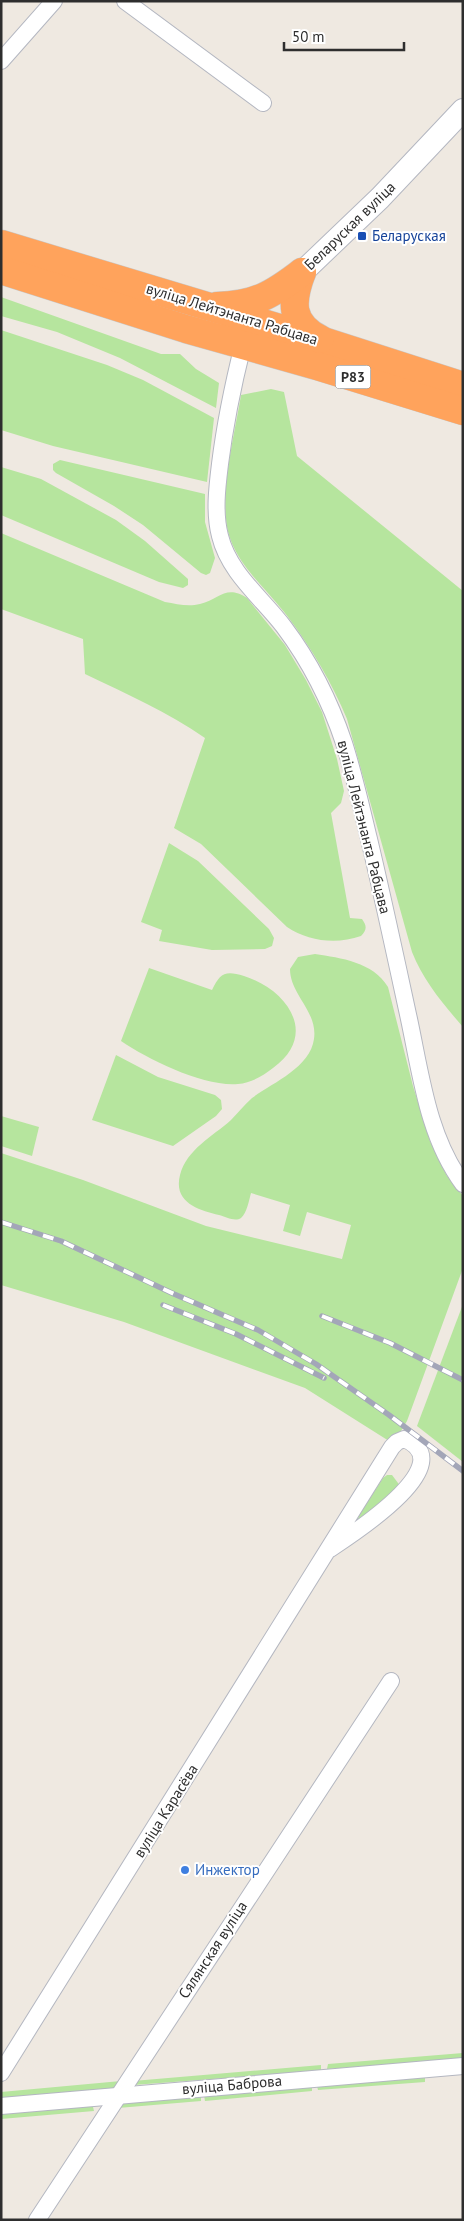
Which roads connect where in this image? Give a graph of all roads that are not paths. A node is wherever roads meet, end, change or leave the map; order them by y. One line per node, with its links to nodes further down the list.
1 (54, 1): 3 (street)
2 (124, 1): 4 (street)
3 (1, 61)
4 (262, 103)
5 (463, 110): 8 (main road, Беларуская вуліца)
6 (1, 244): 9 (highway, вуліца Лейтэнанта Рабцава / Р83)
7 (1, 270): 12 (highway, вуліца Лейтэнанта Рабцава / Р83)
8 (302, 272): 9 (highway); 10 (main road, Беларуская вуліца); 11 (highway)
9 (207, 306): 10 (highway, вуліца Лейтэнанта Рабцава / Р83)
10 (255, 320): 11 (highway, вуліца Лейтэнанта Рабцава / Р83); 12 (main road, Беларуская вуліца)
11 (326, 342): 13 (highway, вуліца Лейтэнанта Рабцава / Р83)
12 (243, 345): 14 (highway, вуліца Лейтэнанта Рабцава / Р83); 15 (street, вуліца Лейтэнанта Рабцава)
13 (463, 386)
14 (463, 411)
15 (463, 1184)
16 (330, 1549): 16 (street, вуліца Карасёва); 19 (street, вуліца Карасёва)
17 (391, 1681): 20 (street, Сялянская вуліца)
18 (463, 2066): 20 (street, вуліца Баброва)
19 (1, 2073)
20 (119, 2095): 21 (street, вуліца Баброва); 22 (street, Сялянская вуліца)
21 (1, 2106)
22 (37, 2220)

